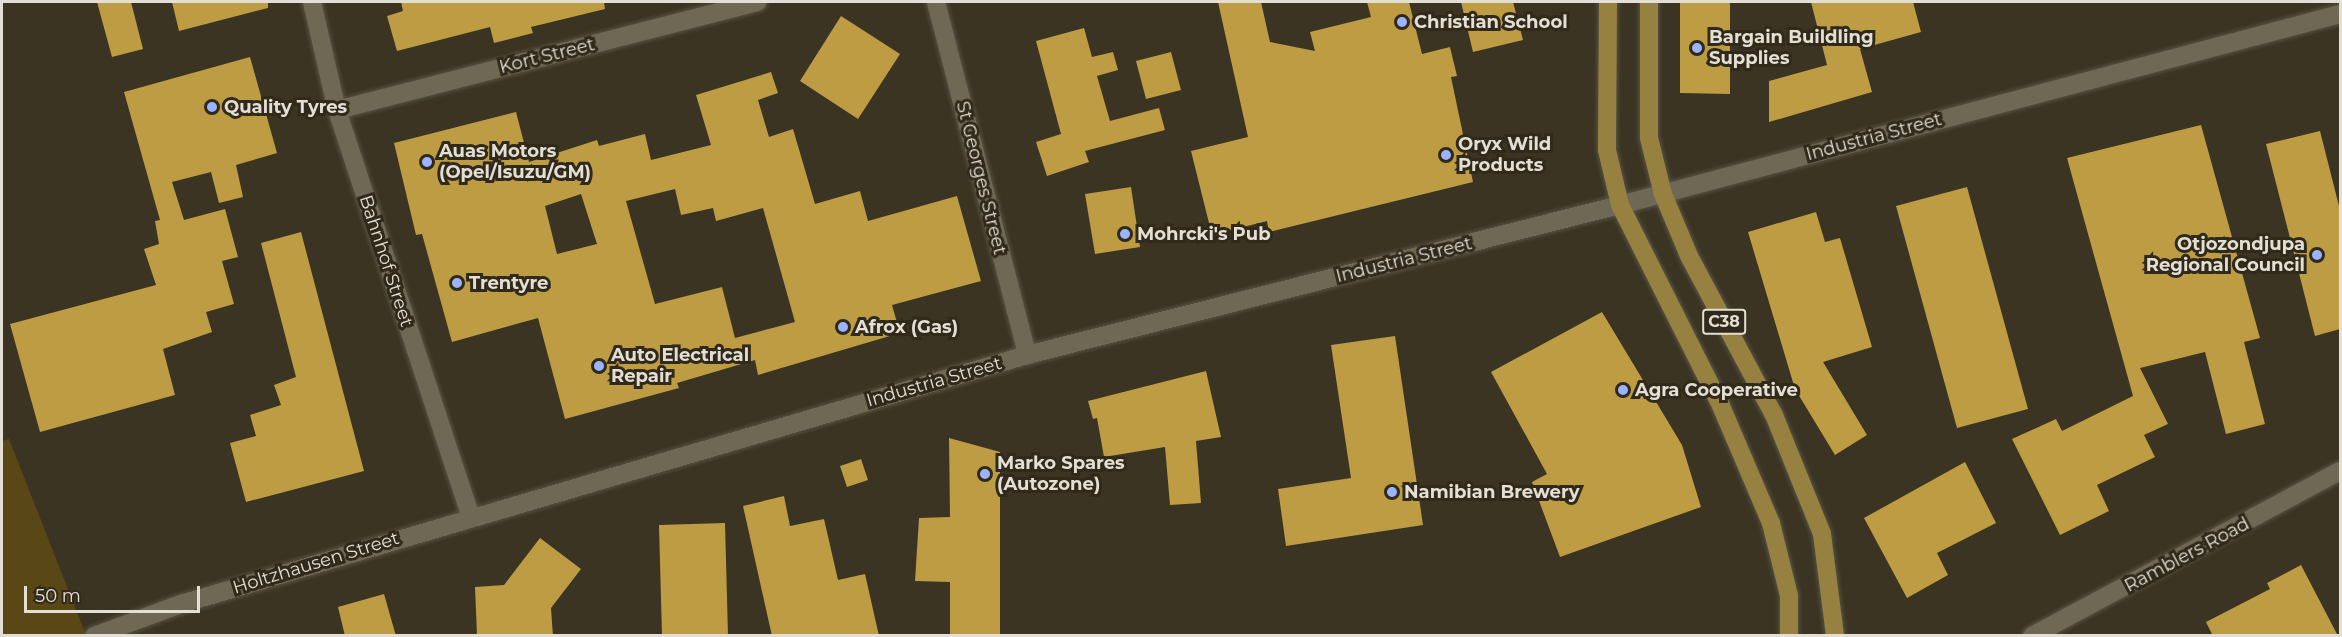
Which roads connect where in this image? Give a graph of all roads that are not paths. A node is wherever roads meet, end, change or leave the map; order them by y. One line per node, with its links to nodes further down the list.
1 (312, 2): 7 (street, Bahnhof Street)
2 (757, 2): 7 (street, Kort Street)
3 (936, 2): 10 (street, St Georges Street)
4 (1608, 2): 9 (main road, C38)
5 (1649, 2): 8 (main road, C38)
6 (2340, 14): 8 (street, Industria Street)
7 (337, 110): 12 (street, Bahnhof Street)
8 (1663, 194): 9 (street, Industria Street); 15 (main road, C38)
9 (1620, 205): 10 (street, Industria Street); 14 (main road, C38)
10 (1027, 355): 12 (street, Industria Street)
11 (2340, 471): 16 (street, Ramblers Road)
12 (471, 517): 13 (street, Holtzhausen Street)
13 (94, 636)
14 (1789, 636)
15 (1835, 636)
16 (2032, 636)

